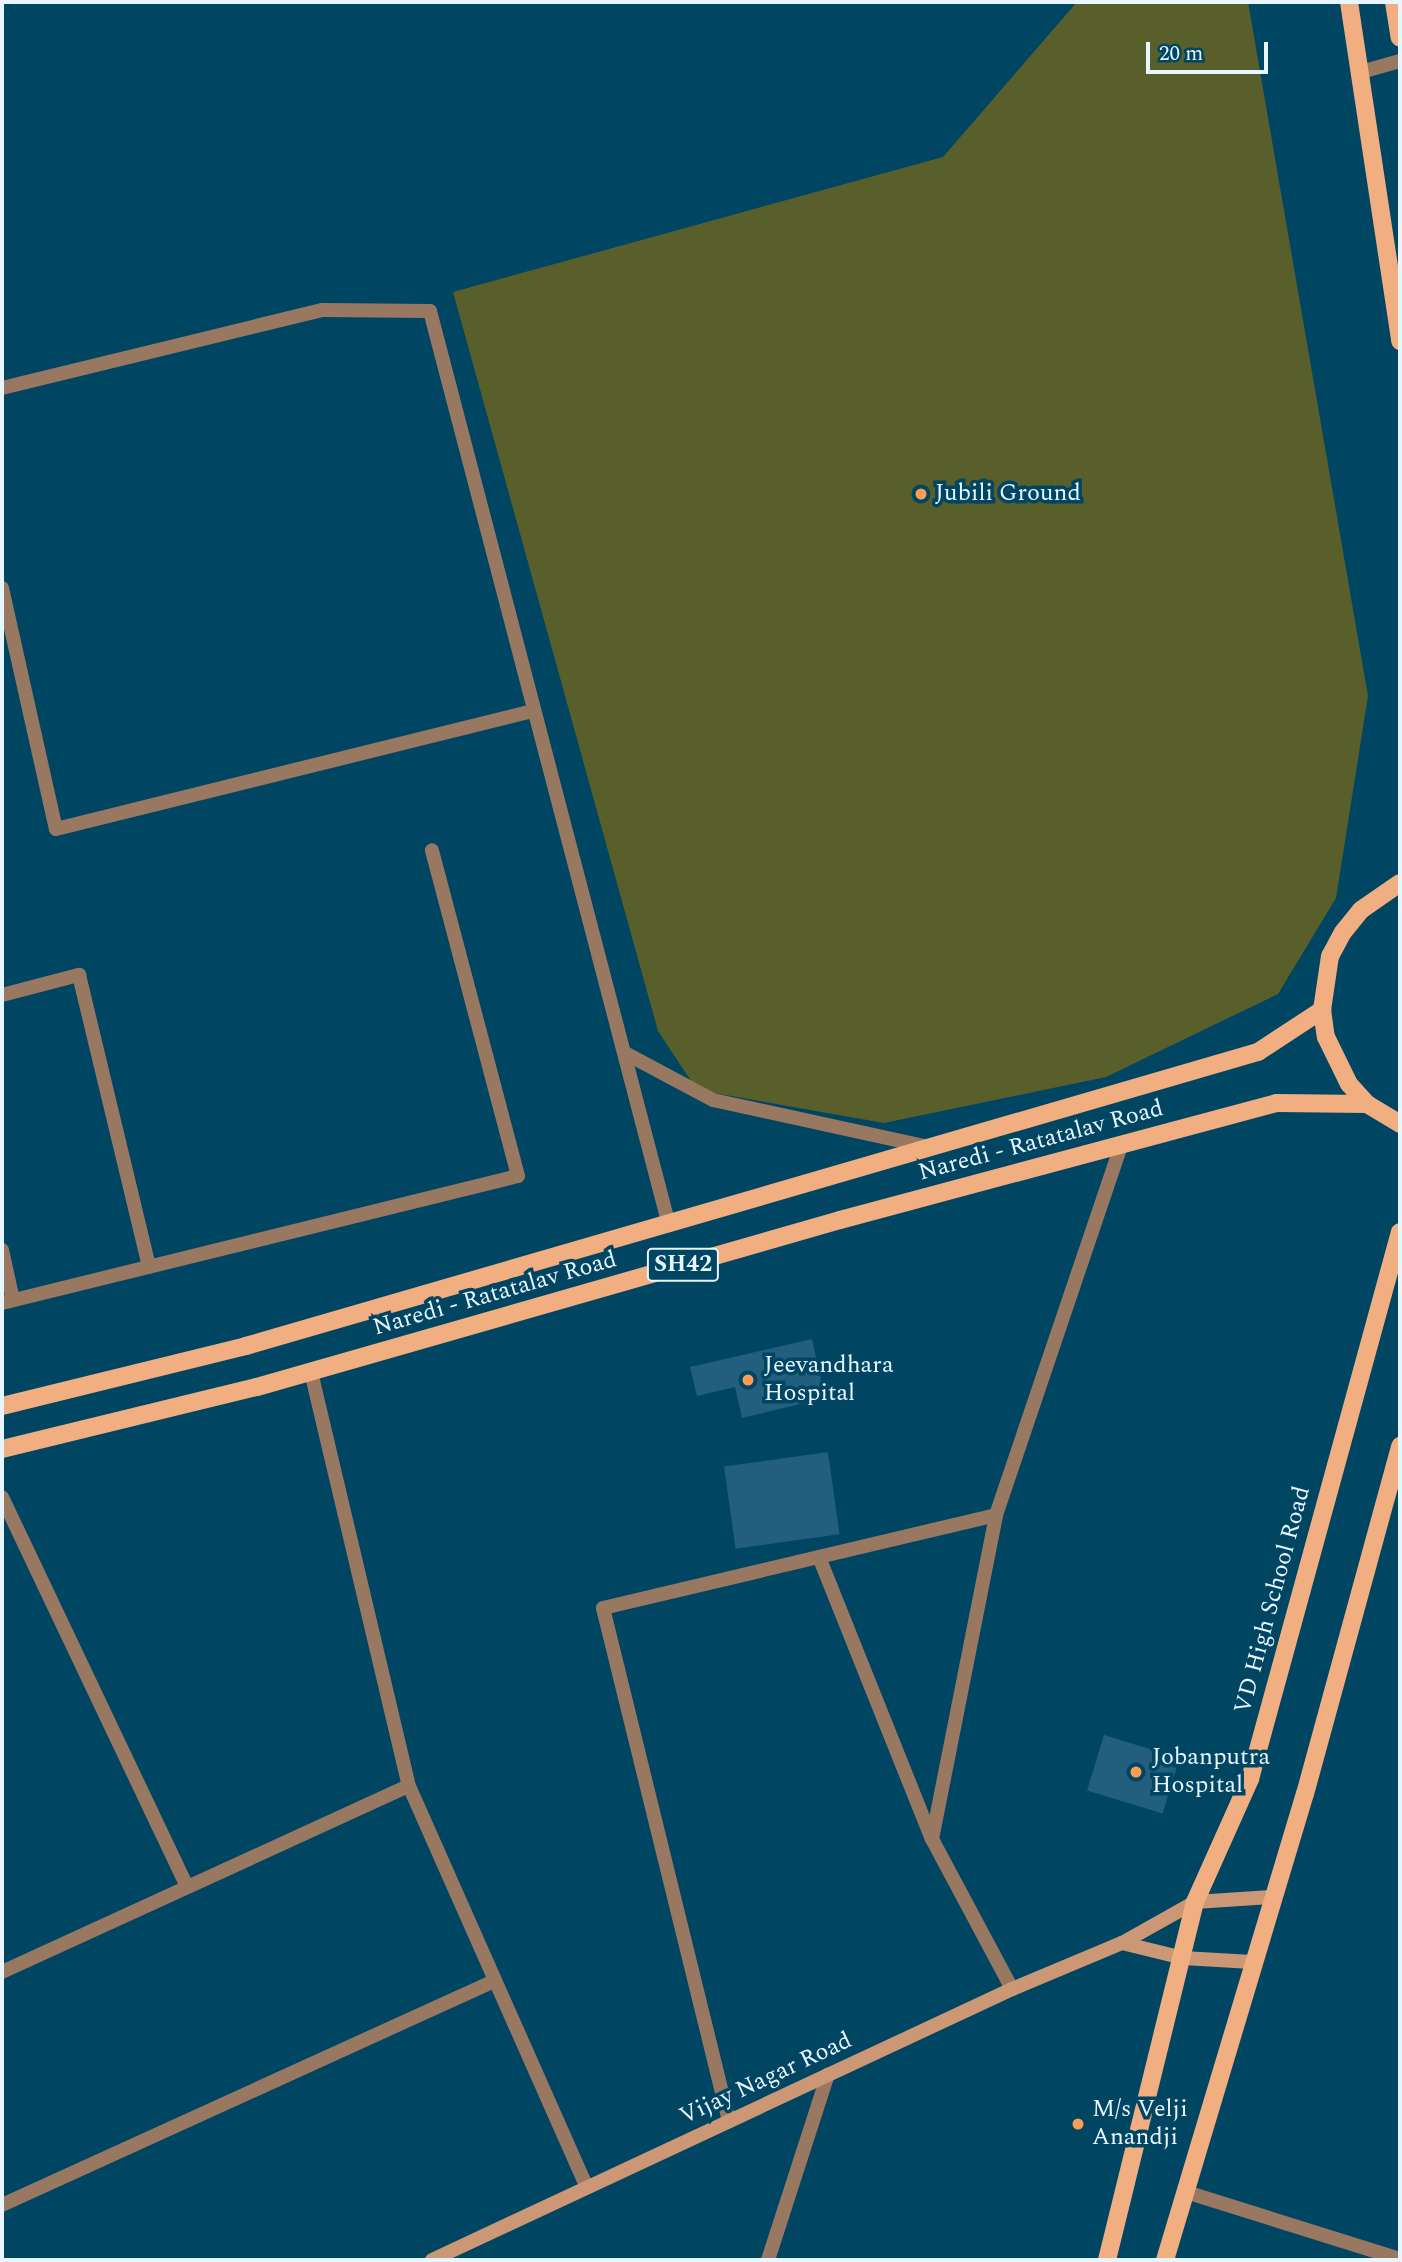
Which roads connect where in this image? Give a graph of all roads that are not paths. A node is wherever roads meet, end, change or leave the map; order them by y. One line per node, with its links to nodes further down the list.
1 (1349, 2): 5 (main road)
2 (1395, 2): 3 (main road)
3 (1400, 38)
4 (1400, 61): 5 (street)
5 (1361, 72): 6 (main road)
6 (1400, 341)
7 (2, 388): 9 (street)
8 (2, 588): 9 (street)
9 (534, 711): 14 (street)
10 (432, 850): 22 (street)
11 (1400, 883): 13 (main road)
12 (2, 995): 22 (street)
13 (1322, 1010): 15 (main road); 18 (main road, Naredi - Ratatalav Road / SH42)
14 (625, 1053): 18 (street); 19 (street)
15 (1367, 1104): 16 (main road); 17 (main road, Naredi - Ratatalav Road / SH42)
16 (1400, 1124)
17 (1121, 1145): 24 (main road, Naredi - Ratatalav Road / SH42); 29 (street)
18 (935, 1148): 19 (main road, Naredi - Ratatalav Road / SH42)
19 (670, 1225): 25 (main road, Naredi - Ratatalav Road / SH42)
20 (1400, 1233): 35 (main road, VD High School Road)
21 (2, 1250): 23 (street)
22 (149, 1267): 23 (street)
23 (8, 1302)
24 (312, 1371): 27 (main road, Naredi - Ratatalav Road / SH42); 31 (street)
25 (2, 1406)
26 (1400, 1446): 34 (main road)
27 (2, 1448)
28 (2, 1497): 33 (street)
29 (996, 1515): 30 (street); 32 (street)
30 (819, 1557): 32 (street); 43 (street)
31 (409, 1786): 33 (street); 40 (street)
32 (932, 1839): 41 (street)
33 (186, 1885): 39 (street)
34 (1271, 1897): 35 (street, Vijay Nagar Road); 38 (main road)
35 (1195, 1902): 36 (street, Vijay Nagar Road); 37 (main road, VD High School Road)
36 (1122, 1943): 37 (street); 41 (street, Vijay Nagar Road)
37 (1183, 1958): 38 (street); 50 (main road, VD High School Road)
38 (1252, 1962): 45 (main road)
39 (2, 1972)
40 (495, 1981): 44 (street); 46 (street)
41 (1012, 1989): 42 (street, Vijay Nagar Road)
42 (828, 2074): 43 (street, Vijay Nagar Road); 49 (street)
43 (729, 2121): 44 (street, Vijay Nagar Road)
44 (587, 2187): 48 (street, Vijay Nagar Road)
45 (1186, 2192): 47 (street); 51 (main road)
46 (2, 2205)
47 (1391, 2258)
48 (432, 2260)
49 (768, 2260)
50 (1107, 2260)
51 (1166, 2260)

